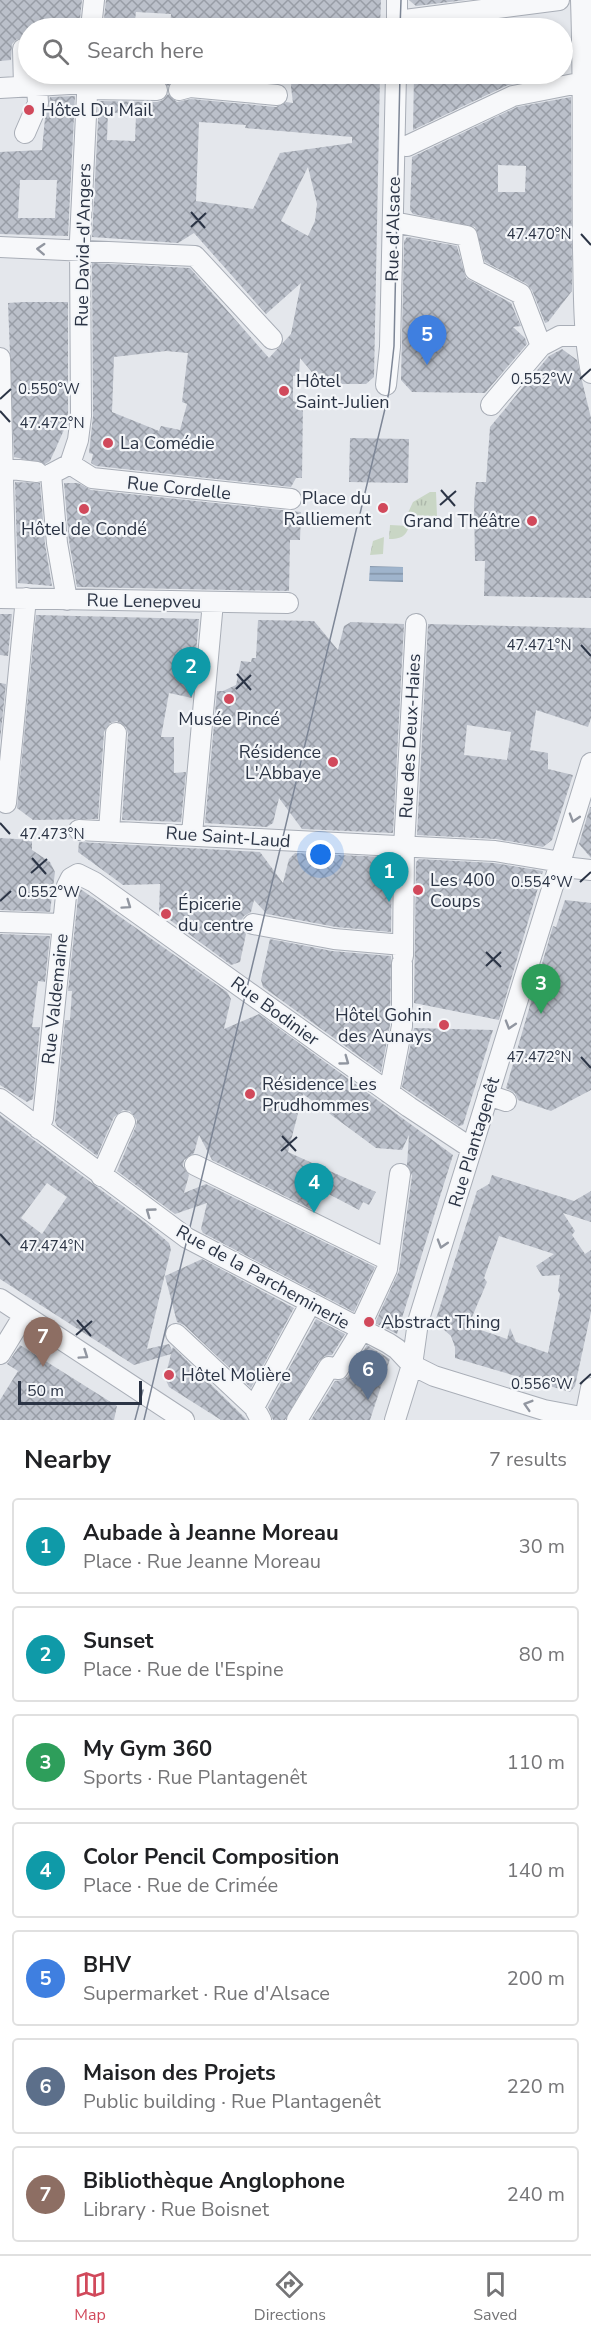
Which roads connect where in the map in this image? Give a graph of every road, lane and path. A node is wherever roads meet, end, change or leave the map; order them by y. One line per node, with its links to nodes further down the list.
1 (94, 0): 5 (street)
2 (397, 0): 6 (street)
3 (559, 0): 7 (street)
4 (581, 0): 8 (street)
5 (93, 18)
6 (397, 18)
7 (441, 18)
8 (584, 82): 19 (street); 21 (street)
9 (59, 84): 13 (street)
10 (87, 84): 23 (street, Rue David-d'Angers)
11 (104, 84): 15 (street)
12 (396, 84): 20 (street, Rue d'Alsace)
13 (31, 86): 14 (street); 18 (street)
14 (0, 88)
15 (157, 90)
16 (179, 90): 17 (street)
17 (277, 95)
18 (25, 133)
19 (407, 146)
20 (393, 222): 26 (street); 29 (street, Rue d'Alsace)
21 (587, 234): 24 (street)
22 (0, 247): 23 (street, one-way to 22)
23 (81, 250): 25 (street); 31 (street, Rue David-d'Angers)
24 (585, 336): 26 (street); 28 (street)
25 (272, 339)
26 (542, 346): 30 (street)
27 (0, 358): 32 (street)
28 (591, 373)
29 (386, 385)
30 (491, 405)
31 (70, 464): 33 (street); 34 (street, Rue Cordelle)
32 (2, 468): 33 (street); 35 (street)
33 (45, 473): 37 (street)
34 (291, 499)
35 (3, 598): 36 (street, Rue Lenepveu)
36 (26, 598): 37 (street, Rue Lenepveu); 43 (street)
37 (67, 600): 38 (street, Rue Lenepveu)
38 (213, 602): 39 (street, Rue Lenepveu); 46 (street)
39 (288, 603)
40 (416, 624): 47 (street, Rue des Deux-Haies)
41 (116, 733): 45 (street)
42 (591, 763): 58 (street, Rue Plantagenêt, one-way to 58)
43 (6, 803)
44 (79, 830): 45 (street, Rue Saint-Laud)
45 (109, 831): 46 (street, Rue Saint-Laud)
46 (192, 834): 47 (street, Rue Saint-Laud)
47 (404, 848): 48 (street, Rue Saint-Laud); 53 (street, Rue des Deux-Haies)
48 (591, 870)
49 (78, 874): 51 (street, Rue Valdemaine); 54 (street, Rue Bodinier, one-way to 54)
50 (0, 922): 51 (street)
51 (62, 924): 57 (street, Rue Valdemaine)
52 (253, 924): 53 (street)
53 (402, 955): 54 (street, Rue des Deux-Haies)
54 (389, 1093): 58 (street, Rue Bodinier)
55 (0, 1099): 57 (street, Rue de la Parcheminerie)
56 (125, 1122): 61 (street)
57 (39, 1129): 61 (street, Rue de la Parcheminerie)
58 (471, 1148): 69 (street, Rue Plantagenêt, one-way to 69)
59 (195, 1165): 62 (street)
60 (400, 1174): 62 (street)
61 (100, 1176): 64 (street, Rue de la Parcheminerie, one-way to 61)
62 (388, 1260): 66 (street)
63 (0, 1299): 65 (street)
64 (310, 1304): 66 (street, Rue de la Parcheminerie); 71 (street)
65 (24, 1315): 68 (street); 73 (street, one-way to 73)
66 (358, 1333): 69 (street, Rue de la Parcheminerie); 74 (street)
67 (176, 1334): 71 (street)
68 (0, 1354)
69 (412, 1365): 72 (street, Rue de la Parcheminerie, one-way to 69); 75 (street, Rue Plantagenêt)
70 (591, 1388): 72 (street)
71 (257, 1413)
72 (588, 1418)
73 (184, 1420)
74 (297, 1420)
75 (395, 1420)

